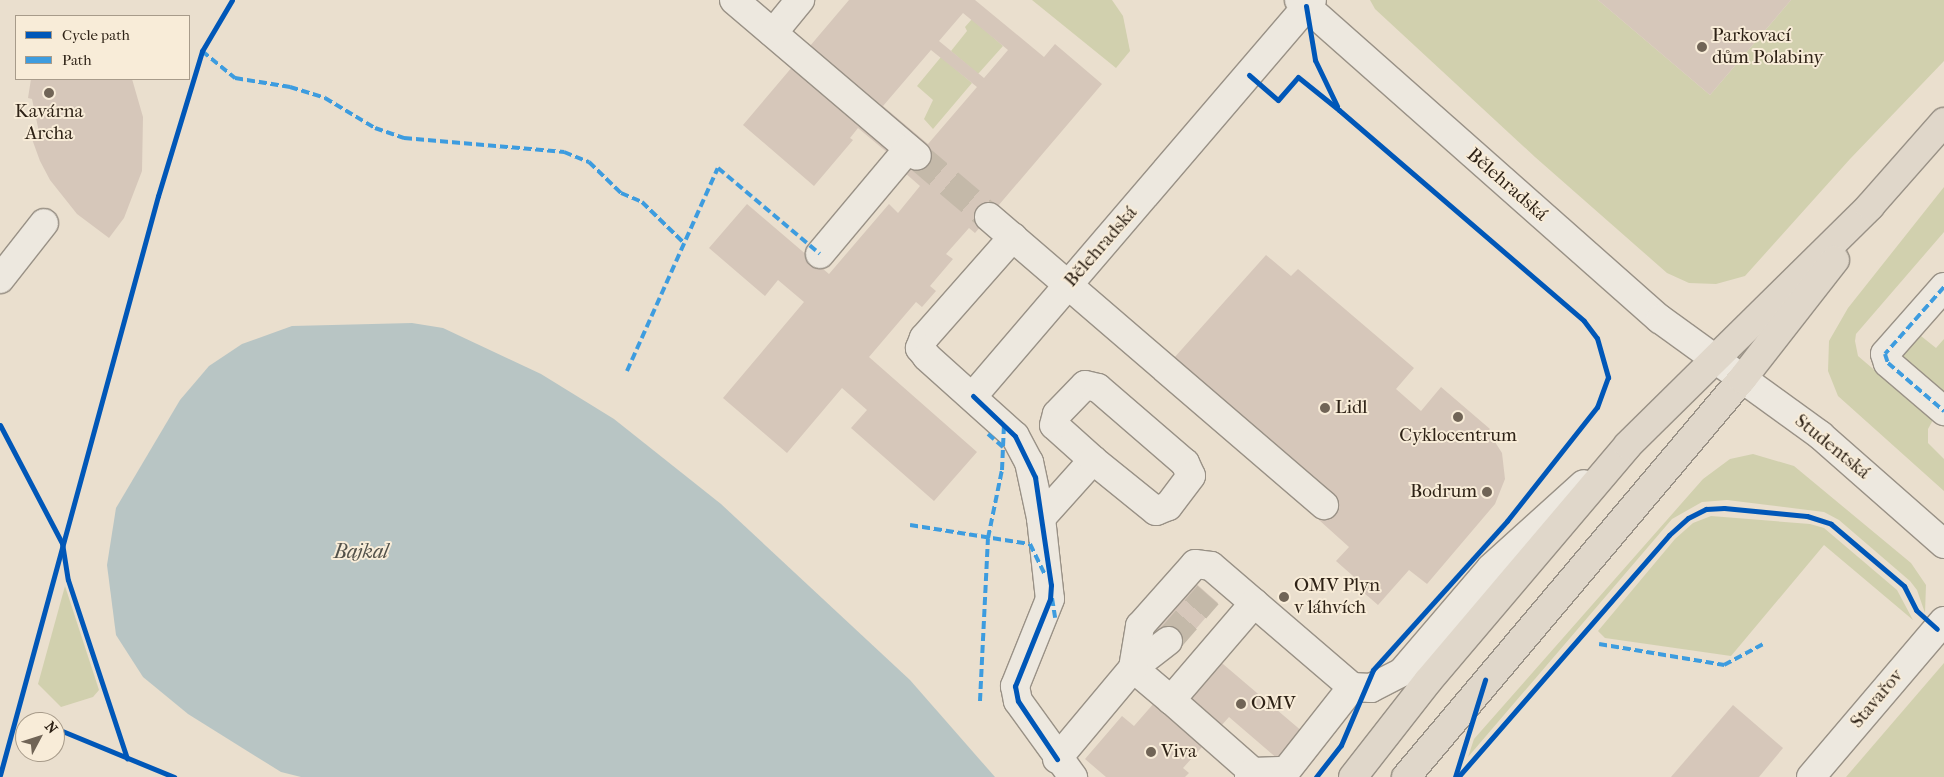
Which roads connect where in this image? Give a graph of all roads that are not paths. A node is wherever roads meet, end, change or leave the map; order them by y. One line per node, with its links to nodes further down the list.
1 (734, 0): 4 (street)
2 (800, 0): 4 (street)
3 (1306, 2): 11 (street, Bělehradská); 13 (street, Bělehradská)
4 (772, 33): 9 (street)
5 (1942, 124): 13 (main road); 14 (main road)
6 (989, 217): 8 (street)
7 (44, 223): 10 (street)
8 (1013, 238): 11 (street); 15 (street)
9 (820, 254)
10 (0, 279)
11 (1069, 284): 15 (street, Bělehradská); 19 (street)
12 (1944, 286): 16 (street)
13 (1713, 358): 14 (street, Studentská); 17 (main road)
14 (1742, 379): 21 (street, Studentská); 31 (main road)
15 (973, 396): 20 (street)
16 (1944, 411)
17 (1628, 445): 26 (street); 30 (main road)
18 (1093, 460): 18 (street); 20 (street)
19 (1324, 505)
20 (1041, 518): 28 (street)
21 (1944, 544)
22 (1254, 603): 25 (street); 26 (street); 27 (street)
23 (1944, 621): 32 (street, Stavařov)
24 (1168, 641): 25 (street)
25 (1133, 668): 27 (street); 28 (street)
26 (1352, 687): 29 (street)
27 (1171, 700): 29 (street)
28 (1065, 768)
29 (1251, 774)
30 (1353, 777)
31 (1406, 777)
32 (1811, 777)

